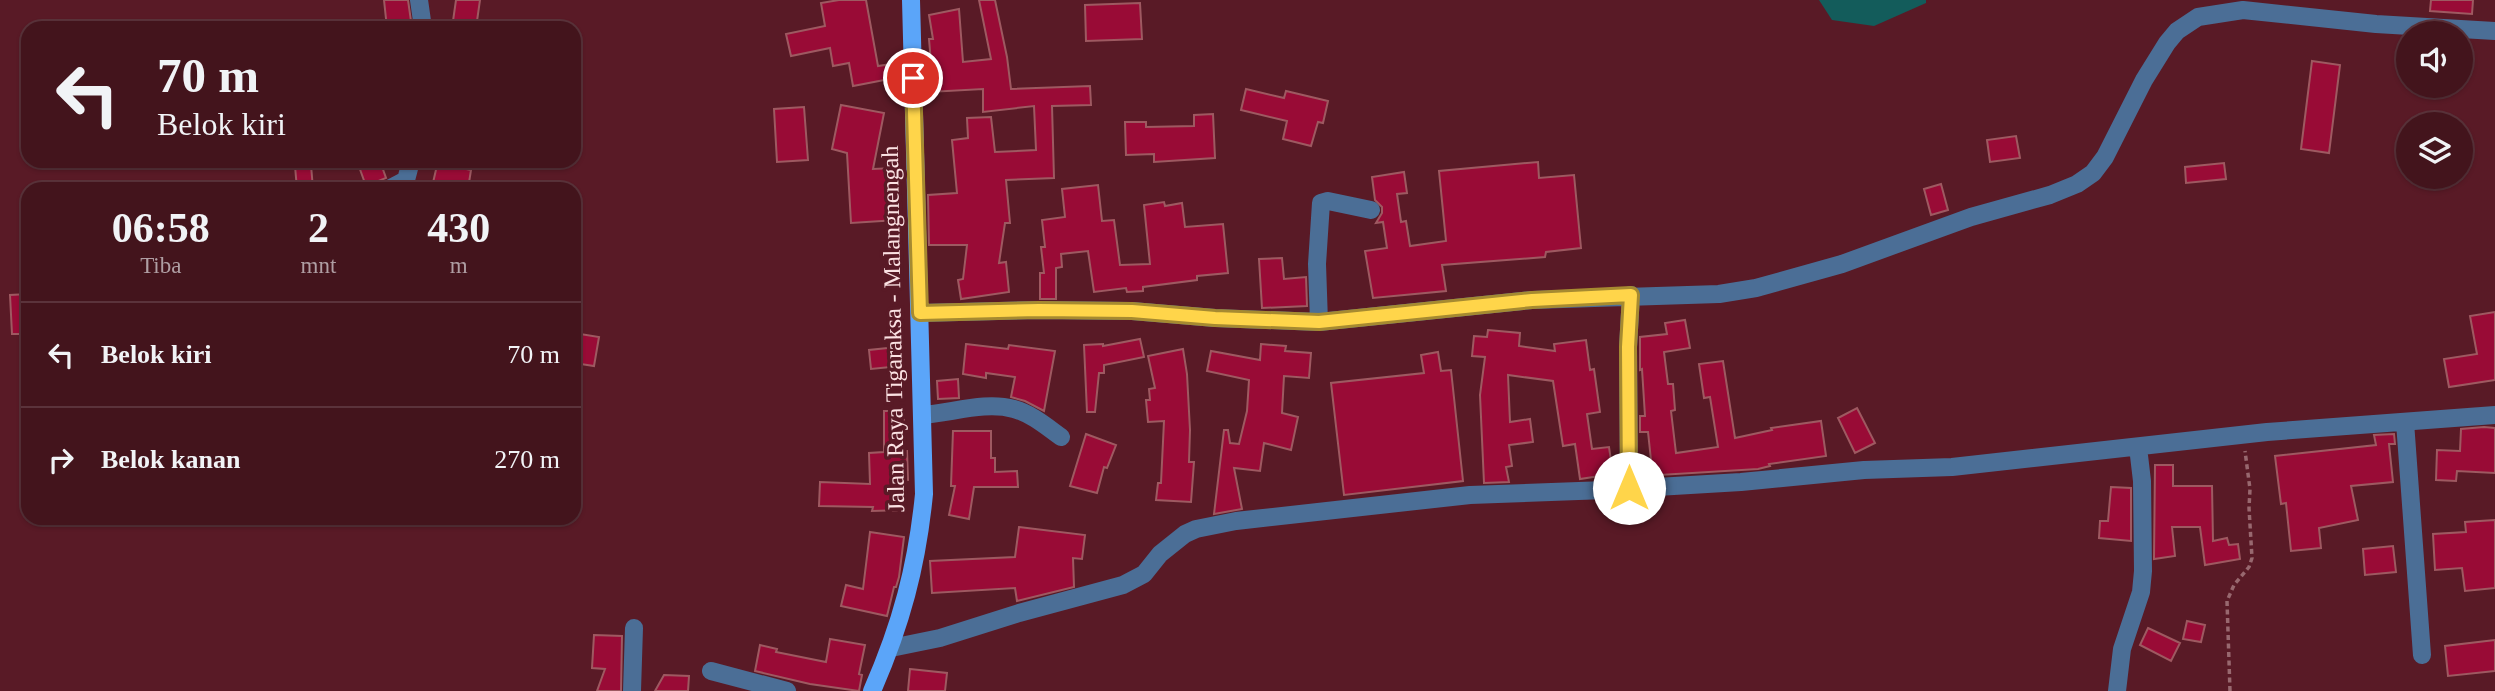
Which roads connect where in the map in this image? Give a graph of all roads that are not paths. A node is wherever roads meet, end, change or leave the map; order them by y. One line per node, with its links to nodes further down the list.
1 (419, 0): 3 (street)
2 (911, 0): 7 (main road, Jalan Raya Tigaraksa - Malangnengah)
3 (422, 21)
4 (2495, 31): 6 (street)
5 (1371, 210): 8 (street)
6 (1631, 295): 8 (street); 14 (street)
7 (920, 313): 8 (street); 9 (main road, Jalan Raya Tigaraksa - Malangnengah)
8 (1319, 322)
9 (922, 415): 12 (street); 16 (main road, Jalan Raya Tigaraksa - Malangnengah)
10 (2495, 415): 11 (street)
11 (2404, 422): 13 (street); 17 (street)
12 (1061, 437)
13 (2138, 447): 14 (street); 22 (street)
14 (1629, 488): 16 (street)
15 (634, 628): 19 (street)
16 (891, 648): 21 (main road, Jalan Raya Tigaraksa - Malangnengah)
17 (2423, 655)
18 (711, 671): 20 (street)
19 (632, 691)
20 (788, 691)
21 (872, 691)
22 (2117, 691)

